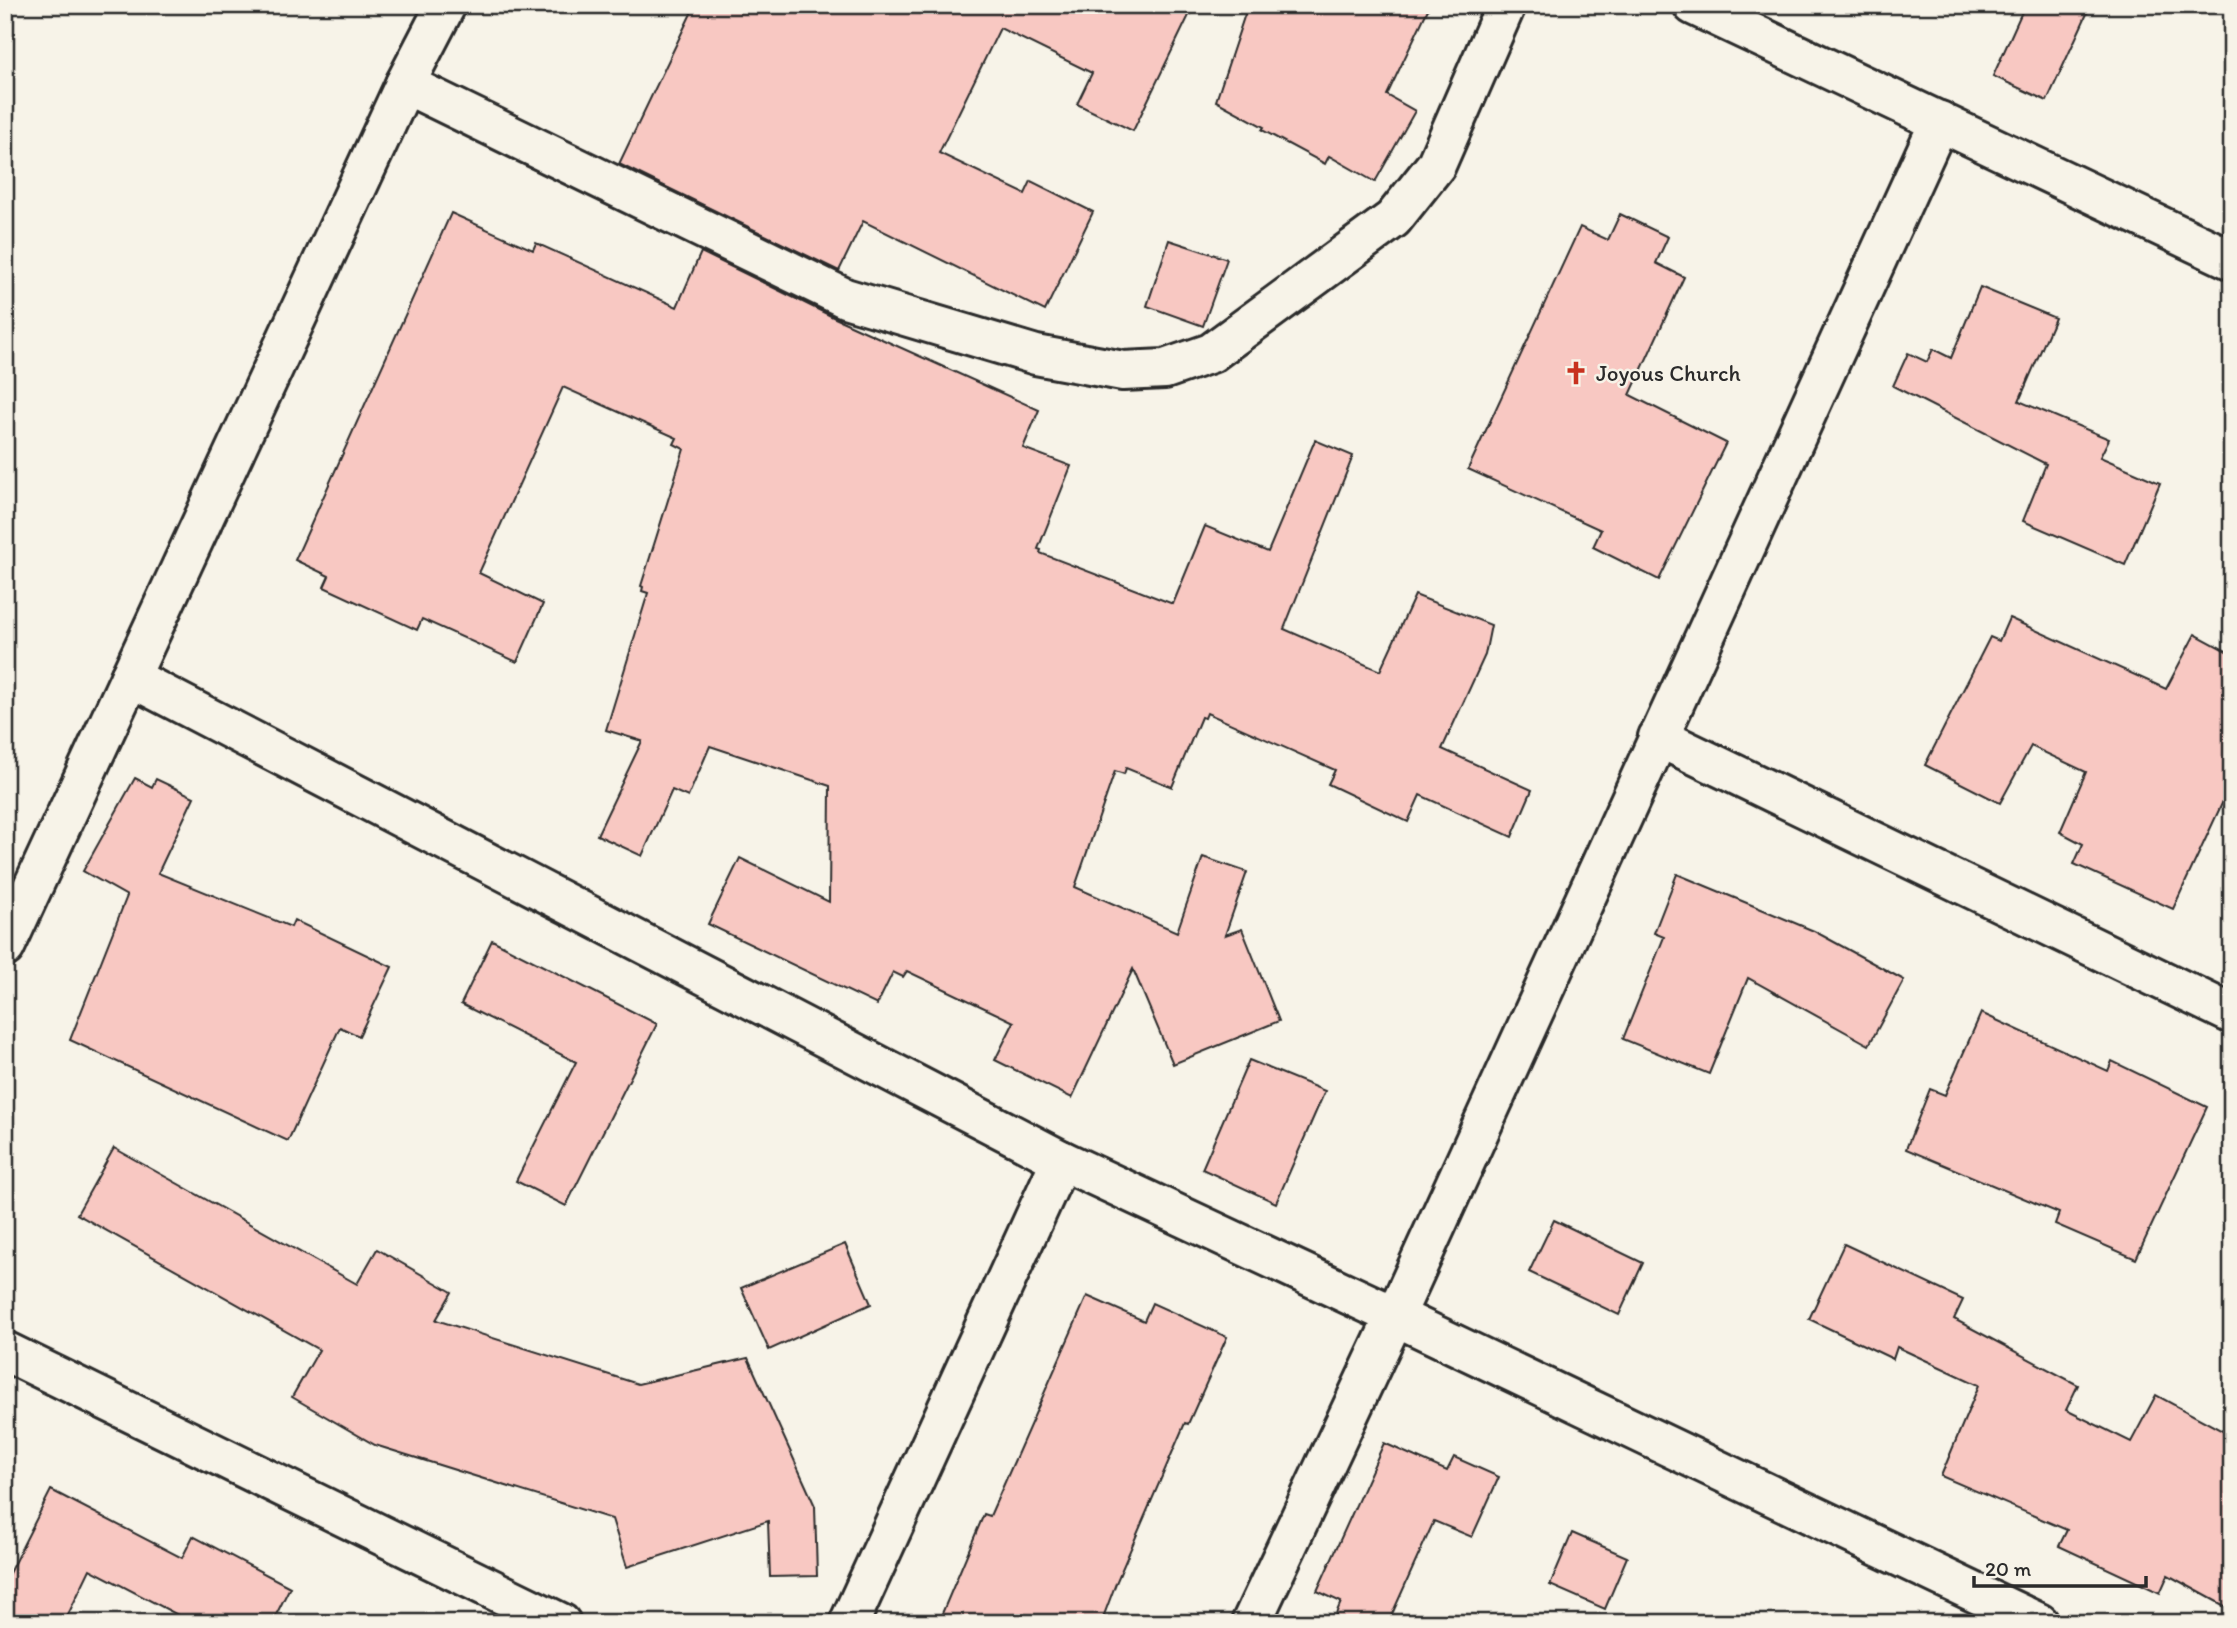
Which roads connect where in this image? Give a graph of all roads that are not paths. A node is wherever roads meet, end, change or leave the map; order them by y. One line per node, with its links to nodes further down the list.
1 (446, 5): 4 (street)
2 (1506, 5): 4 (street)
3 (1693, 5): 5 (street)
4 (405, 84): 7 (street)
5 (1940, 121): 6 (street); 8 (street)
6 (2232, 260)
7 (130, 677): 9 (street); 11 (street)
8 (1658, 737): 10 (street); 12 (street)
9 (5, 947)
10 (2232, 1014)
11 (1061, 1160): 12 (street); 15 (street)
12 (1395, 1316): 16 (street); 17 (street)
13 (5, 1351): 14 (street)
14 (561, 1623)
15 (849, 1623)
16 (1251, 1623)
17 (2039, 1623)

